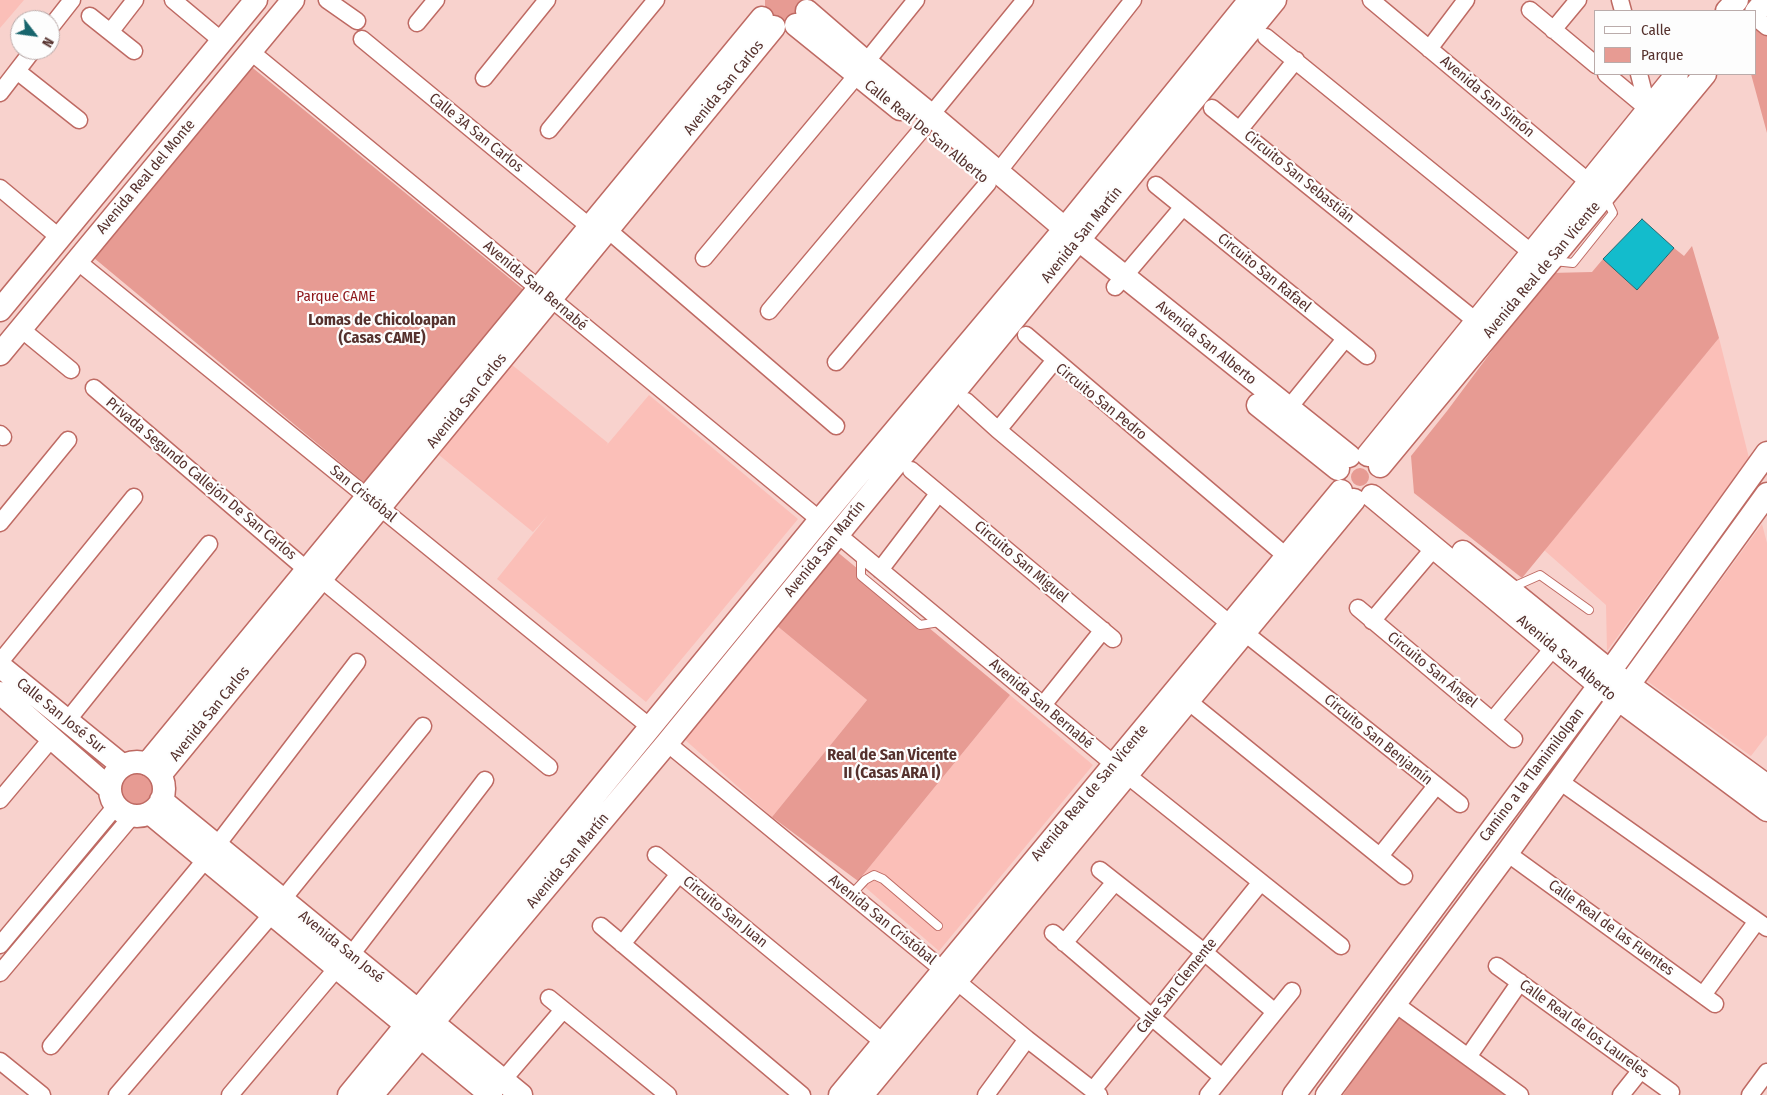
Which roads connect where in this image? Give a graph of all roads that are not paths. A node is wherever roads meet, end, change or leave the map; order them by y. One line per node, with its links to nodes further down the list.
1 (72, 0): 24 (street)
2 (135, 0): 31 (street)
3 (174, 0): 34 (street)
4 (256, 0): 34 (street, Avenida Real del Monte)
5 (293, 0): 37 (street, Avenida Real del Monte)
6 (327, 0): 27 (street)
7 (436, 0): 28 (street)
8 (548, 0): 47 (street)
9 (656, 0): 54 (street)
10 (916, 0): 41 (street)
11 (1025, 0): 52 (street)
12 (1133, 0): 55 (street)
13 (1250, 0): 62 (street, Avenida San Martín)
14 (1275, 0): 62 (street, Avenida San Martín)
15 (1371, 0): 35 (street, Avenida San Simón)
16 (1466, 0): 35 (street)
17 (1578, 0): 30 (street)
18 (1737, 0): 21 (street)
19 (1766, 0): 22 (street)
20 (1530, 10): 30 (street)
21 (1729, 10)
22 (1757, 11)
23 (784, 13): 41 (street, Calle Real De San Alberto); 60 (street, Avenida San Carlos)
24 (60, 15)
25 (90, 16): 31 (street)
26 (1757, 19): 29 (street)
27 (357, 21)
28 (417, 23)
29 (1767, 28)
30 (1553, 30): 40 (street)
31 (111, 31): 36 (street)
32 (1266, 37): 39 (street)
33 (362, 39): 60 (street, Calle 3A San Carlos)
34 (222, 41): 61 (street, Avenida Real del Monte)
35 (1429, 48): 58 (street, Avenida San Simón)
36 (134, 51)
37 (250, 51): 65 (street, Avenida Real del Monte); 67 (street, Avenida San Bernabé)
38 (25, 60): 42 (street)
39 (1296, 60): 53 (street, Circuito San Sebastián); 63 (street)
40 (1594, 63)
41 (861, 69): 52 (street, Calle Real De San Alberto); 64 (street)
42 (17, 71): 48 (street); 51 (street)
43 (1607, 75): 50 (street)
44 (1639, 75): 50 (street)
45 (1676, 75): 50 (street, Avenida Real de San Vicente)
46 (1704, 75): 58 (street, Avenida Real de San Vicente)
47 (484, 78)
48 (0, 93)
49 (1212, 108): 53 (street)
50 (1648, 109): 58 (street, Avenida Real de San Vicente)
51 (79, 120)
52 (927, 121): 55 (street, Calle Real De San Alberto); 69 (street)
53 (1240, 129): 70 (street, Circuito San Sebastián)
54 (549, 130)
55 (993, 178): 62 (street, Calle Real De San Alberto); 77 (street)
56 (1156, 185): 59 (street, Circuito San Rafael)
57 (0, 188): 61 (street)
58 (1597, 189): 63 (street, Avenida Real de San Vicente); 63 (lane)
59 (1182, 208): 66 (street); 73 (street, Circuito San Rafael)
60 (599, 228): 67 (street, Avenida San Carlos); 82 (street, Calle 3A San Carlos)
61 (60, 238): 68 (street, Avenida Real del Monte)
62 (1067, 239): 66 (street, Avenida San Alberto); 93 (street, Avenida San Martín)
63 (1541, 257): 70 (street, Avenida Real de San Vicente); 87 (street, Avenida Real de San Vicente)
64 (704, 258)
65 (77, 261): 71 (street, Avenida Real del Monte); 91 (street, San Cristóbal)
66 (1119, 282): 81 (street, Avenida San Alberto)
67 (544, 294): 91 (street, Avenida San Carlos); 93 (street, Avenida San Bernabé)
68 (0, 308)
69 (769, 311)
70 (1476, 321): 87 (street, Avenida Real de San Vicente)
71 (21, 328): 74 (street, Avenida Real del Monte); 78 (street)
72 (1026, 335): 76 (street)
73 (1345, 339): 75 (street, Circuito San Rafael); 81 (street)
74 (0, 354)
75 (1367, 356)
76 (1055, 360): 83 (street, Circuito San Pedro); 97 (street, Circuito San Pedro)
77 (836, 362)
78 (71, 370)
79 (94, 388): 99 (street, Privada Segundo Callejón De San Carlos)
80 (966, 400): 83 (street)
81 (1283, 415): 87 (street, Avenida San Alberto)
82 (836, 426)
83 (998, 430): 105 (street)
84 (68, 440): 92 (street)
85 (1767, 453): 110 (street, Camino a la Tlamimilolpan)
86 (911, 470): 88 (street, Circuito San Miguel)
87 (1360, 477): 95 (street, Avenida San Alberto); 97 (street, Avenida Real de San Vicente); 100 (street, Avenida San Alberto); 105 (street, Avenida Real de San Vicente)
88 (938, 494): 98 (street); 114 (street, Circuito San Miguel)
89 (1767, 494): 112 (street, Camino a la Tlamimilolpan)
90 (134, 497): 107 (street)
91 (373, 502): 99 (street, Avenida San Carlos); 118 (street, San Cristóbal)
92 (0, 523)
93 (828, 527): 96 (street, Avenida San Bernabé); 118 (street, Avenida San Martín); 121 (street, Avenida San Martín)
94 (208, 544): 116 (street)
95 (1434, 548): 104 (street, Circuito San Ángel); 106 (street, Avenida San Alberto)
96 (861, 554): 98 (street, Avenida San Bernabé); 103 (lane)
97 (1286, 556): 105 (street, Avenida Real de San Vicente)
98 (880, 570): 103 (street, Avenida San Bernabé)
99 (314, 575): 123 (street, Privada Segundo Callejón De San Carlos); 124 (street, Avenida San Carlos)
100 (1509, 589): 102 (lane); 110 (street, Avenida San Alberto)
101 (1358, 608): 104 (street)
102 (1589, 610)
103 (942, 621): 114 (street, Avenida San Bernabé)
104 (1372, 621): 115 (street, Circuito San Ángel)
105 (1237, 628): 113 (street, Avenida Real de San Vicente); 125 (street, Avenida Real de San Vicente); 129 (street, Circuito San Benjamín)
106 (1554, 647): 110 (street, Avenida San Alberto); 115 (street)
107 (0, 662)
108 (356, 662): 134 (street)
109 (0, 666): 116 (street, Calle San José Sur)
110 (1604, 678): 112 (street, Avenida San Alberto); 188 (street, Camino a la Tlamimilolpan)
111 (0, 693): 119 (street, Calle San José Sur)
112 (1624, 693): 126 (street, Avenida San Alberto); 128 (street, Camino a la Tlamimilolpan); 133 (street, Avenida San Alberto)
113 (1188, 702): 125 (street, Avenida Real de San Vicente); 137 (street)
114 (1043, 705): 125 (street, Avenida San Bernabé)
115 (1493, 720): 120 (street, Circuito San Ángel)
116 (67, 721): 122 (street, Calle San José Sur)
117 (423, 726): 144 (street)
118 (650, 727): 163 (street, Avenida San Martín)
119 (52, 738): 130 (street); 132 (street, Calle San José Sur)
120 (1514, 739)
121 (667, 743): 143 (street, Avenida San Cristóbal); 163 (street, Avenida San Martín)
122 (123, 766): 124 (street); 132 (street)
123 (549, 767)
124 (154, 770): 132 (street)
125 (1120, 770): 142 (street, Avenida San Bernabé); 155 (street, Avenida Real de San Vicente)
126 (1758, 777)
127 (485, 780): 152 (street)
128 (1558, 780): 135 (street, Camino a la Tlamimilolpan); 145 (street)
129 (1436, 786): 131 (street); 137 (street, Circuito San Benjamín)
130 (0, 800)
131 (1460, 804)
132 (134, 805): 134 (street, Avenida San José); 149 (street); 154 (street)
133 (1767, 810)
134 (211, 852): 144 (street, Avenida San José); 166 (street)
135 (1507, 852): 145 (street, Calle Real de las Fuentes); 159 (street, Camino a la Tlamimilolpan)
136 (656, 856): 139 (street)
137 (1380, 856): 140 (street)
138 (1100, 870): 141 (street)
139 (679, 874): 148 (street, Circuito San Juan); 165 (street, Circuito San Juan)
140 (1404, 876)
141 (1116, 882): 151 (street); 162 (street)
142 (1261, 882): 150 (street, Avenida San Bernabé); 151 (street, Calle San Clemente)
143 (850, 895): 147 (lane); 155 (street, Avenida San Cristóbal)
144 (277, 907): 152 (street, Avenida San José); 177 (street)
145 (1762, 925)
146 (601, 926): 148 (street)
147 (938, 926)
148 (622, 944): 183 (street)
149 (0, 945)
150 (1341, 946)
151 (1204, 952): 161 (street); 162 (street, Calle San Clemente)
152 (344, 962): 163 (street, Avenida San José); 178 (street)
153 (1497, 966): 156 (street, Calle Real de los Laureles)
154 (0, 973)
155 (950, 976): 164 (street, Avenida San Cristóbal); 165 (street, Avenida Real de San Vicente); 185 (street, Avenida Real de San Vicente)
156 (1520, 982): 167 (street); 169 (street, Calle Real de los Laureles)
157 (1292, 991): 161 (street)
158 (549, 998): 160 (street)
159 (1394, 1003): 167 (street); 189 (street, Camino a la Tlamimilolpan)
160 (563, 1010): 172 (street); 182 (street)
161 (1275, 1012): 171 (street)
162 (1151, 1018): 171 (street); 174 (street, Calle San Clemente)
163 (419, 1024): 172 (street, Avenida San José); 179 (street, Avenida San Martín); 180 (street, Avenida San Martín)
164 (1027, 1039): 174 (street, Avenida San Cristóbal); 186 (street)
165 (883, 1042): 184 (street, Avenida Real de San Vicente)
166 (51, 1046)
167 (1468, 1057): 173 (street)
168 (0, 1060): 176 (street)
169 (1641, 1070): 175 (street, Calle Real de los Laureles); 191 (street)
170 (1767, 1072): 192 (street)
171 (1222, 1077): 187 (street)
172 (497, 1088): 181 (street, Avenida San José)
173 (1504, 1088): 190 (street)
174 (1096, 1092)
175 (1671, 1092)
176 (42, 1095)
177 (117, 1095)
178 (230, 1095)
179 (349, 1095)
180 (372, 1095)
181 (521, 1095)
182 (668, 1095)
183 (802, 1095)
184 (840, 1095)
185 (862, 1095)
186 (986, 1095)
187 (1208, 1095)
188 (1294, 1095)
189 (1327, 1095)
190 (1520, 1095)
191 (1621, 1095)
192 (1750, 1095)

